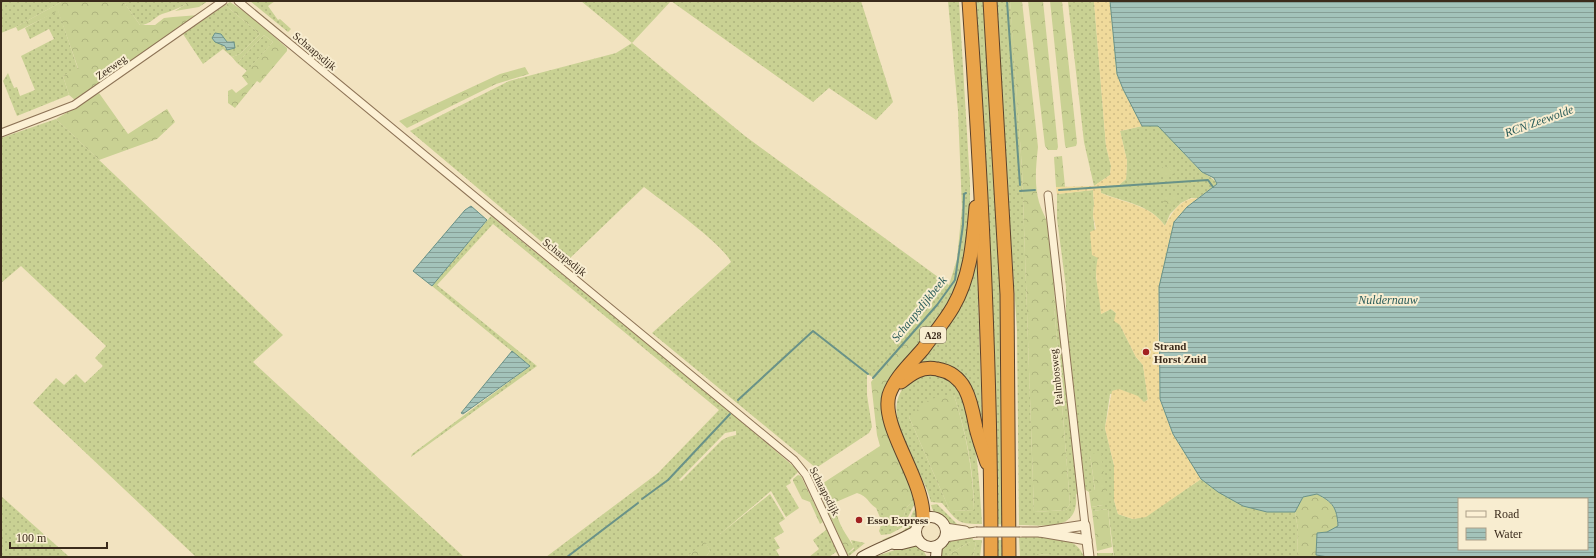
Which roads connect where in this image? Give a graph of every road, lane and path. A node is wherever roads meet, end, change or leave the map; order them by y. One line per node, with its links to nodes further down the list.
1 (223, 1): 5 (street, Zeeweg)
2 (238, 1): 16 (street, Schaapsdijk)
3 (969, 1): 6 (highway, A28)
4 (990, 1): 21 (highway)
5 (1, 133)
6 (980, 159): 8 (highway, A28); 9 (highway, A28)
7 (1048, 195): 10 (street, Palmbosweg)
8 (991, 474): 9 (highway, A28); 20 (highway, A28)
9 (929, 519): 11 (main road); 13 (main road)
10 (1085, 525): 12 (street); 14 (street, Palmbosweg)
11 (945, 532): 12 (street, bridge); 15 (main road)
12 (1039, 532): 14 (street)
13 (917, 536): 15 (main road); 17 (main road)
14 (1087, 540): 22 (street, Palmbosweg)
15 (932, 546): 18 (main road); 19 (main road)
16 (844, 557)
17 (862, 557)
18 (930, 557)
19 (936, 557)
20 (991, 557)
21 (1010, 557)
22 (1089, 557)

